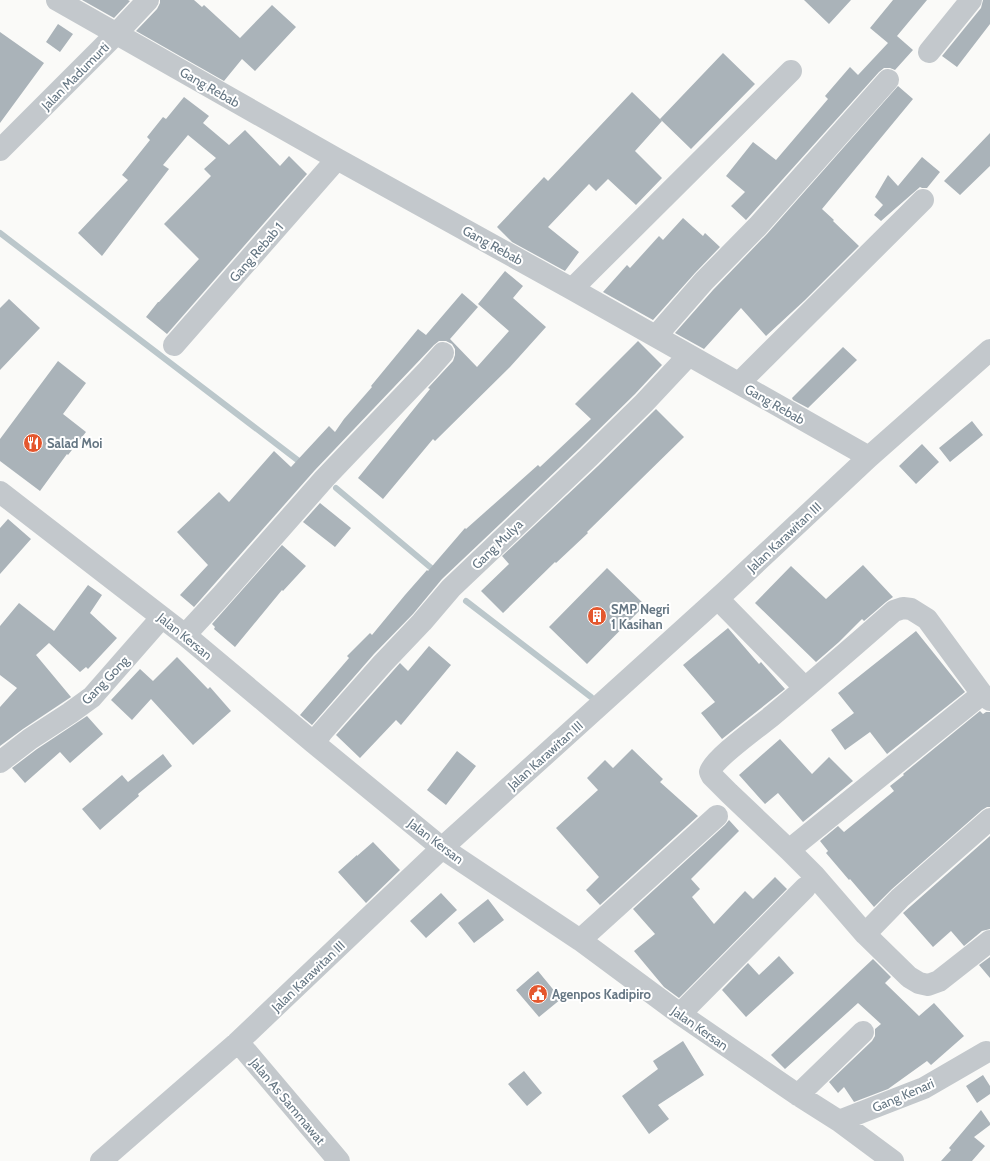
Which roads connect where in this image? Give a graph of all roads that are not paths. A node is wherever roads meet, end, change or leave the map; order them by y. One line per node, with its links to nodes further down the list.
1 (56, 0): 4 (street, Gang Rebab)
2 (148, 0): 4 (street, Jalan Madumurti)
3 (971, 0): 5 (street)
4 (117, 34): 8 (street, Jalan Madumurti); 9 (street, Gang Rebab)
5 (929, 52)
6 (791, 71): 11 (street)
7 (888, 80): 12 (street)
8 (0, 150)
9 (338, 159): 11 (street, Gang Rebab); 13 (street, Gang Rebab 1)
10 (923, 200): 17 (street)
11 (572, 289): 12 (street, Gang Rebab)
12 (656, 336): 16 (street, Gang Rebab)
13 (174, 345)
14 (990, 350): 18 (street, Jalan Karawitan III)
15 (443, 353): 22 (street)
16 (689, 355): 17 (street, Gang Rebab); 25 (street, Gang Mulya)
17 (739, 383): 18 (street, Gang Rebab)
18 (869, 457): 20 (street, Jalan Karawitan III)
19 (0, 492): 21 (street, Jalan Kersan)
20 (722, 595): 23 (street); 29 (street, Jalan Karawitan III)
21 (162, 617): 22 (street, Jalan Kersan); 26 (street, Gang Gong)
22 (185, 635): 25 (street, Jalan Kersan)
23 (810, 684): 24 (street); 30 (street)
24 (986, 697): 30 (street)
25 (314, 743): 29 (street, Jalan Kersan)
26 (0, 762)
27 (717, 816): 33 (street)
28 (990, 819): 32 (street)
29 (442, 848): 33 (street, Jalan Kersan); 37 (street, Jalan Karawitan III)
30 (790, 850): 32 (street)
31 (805, 888): 35 (street)
32 (865, 934): 34 (street)
33 (580, 940): 35 (street, Jalan Kersan)
34 (990, 941)
35 (680, 1014): 39 (street, Jalan Kersan)
36 (863, 1032): 39 (street)
37 (238, 1042): 41 (street, Jalan Karawitan III); 42 (street, Jalan As Sammawat)
38 (986, 1052): 40 (street, Gang Kenari)
39 (798, 1095): 40 (street, Jalan Kersan)
40 (839, 1121): 43 (street, Jalan Kersan)
41 (101, 1161)
42 (339, 1161)
43 (893, 1161)

